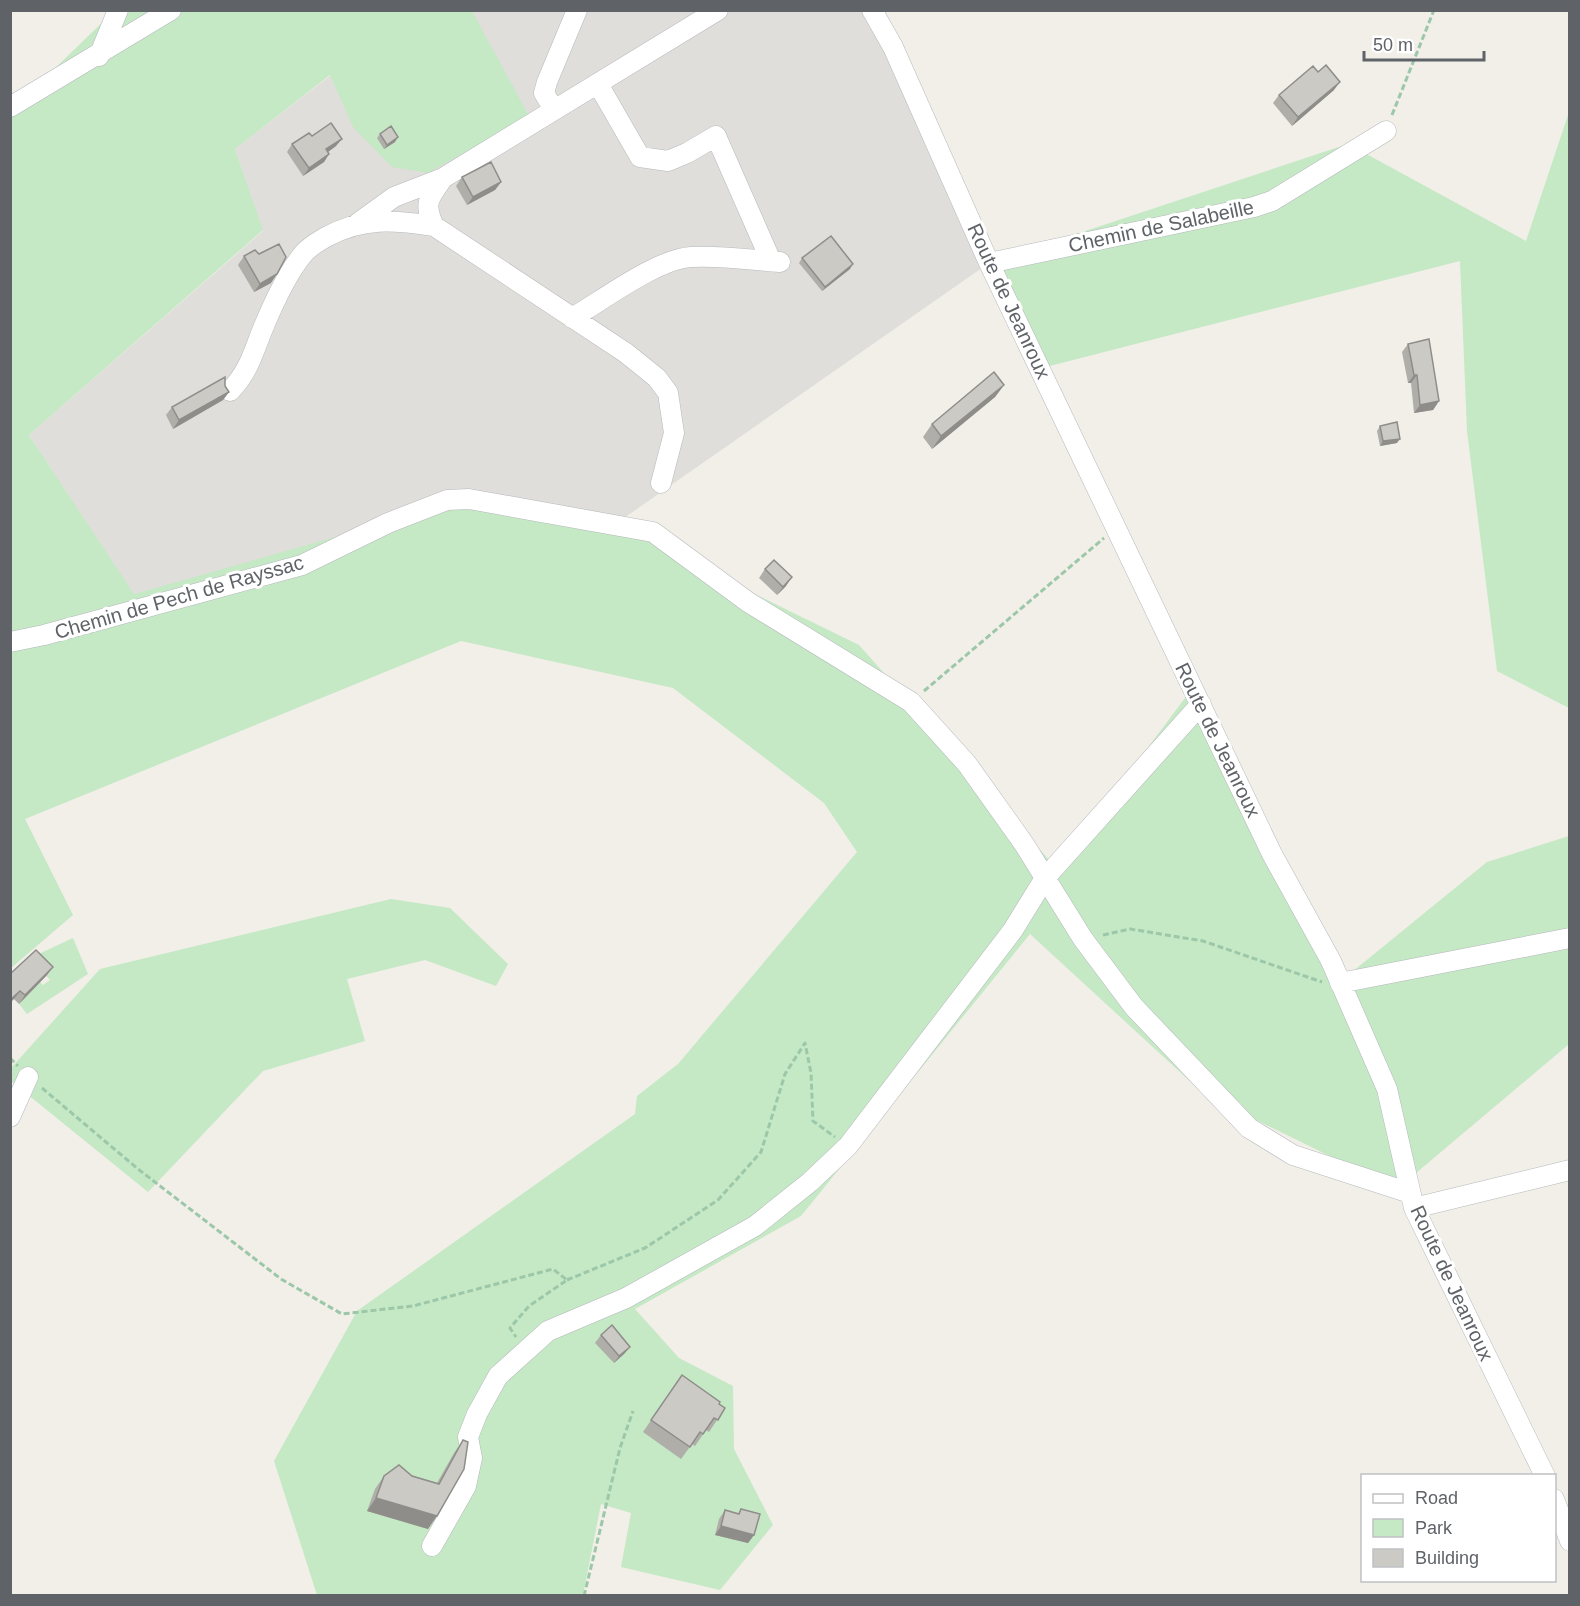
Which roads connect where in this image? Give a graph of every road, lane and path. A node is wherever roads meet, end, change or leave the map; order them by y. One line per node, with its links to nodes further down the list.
1 (118, 10): 7 (street)
2 (171, 10): 7 (street)
3 (577, 10): 10 (street)
4 (718, 10): 8 (street)
5 (872, 10): 15 (street, Route de Jeanroux)
6 (1434, 10): 11 (path)
7 (99, 56): 9 (street)
8 (598, 84): 10 (street); 16 (street)
9 (10, 107)
10 (554, 110): 12 (street)
11 (1386, 131): 15 (street, Chemin de Salabeille)
12 (443, 178): 13 (street); 14 (street)
13 (356, 225): 14 (street); 17 (street)
14 (434, 226): 16 (street)
15 (989, 263): 19 (street, Route de Jeanroux)
16 (572, 318): 18 (street)
17 (230, 391)
18 (661, 483)
19 (1116, 527): 21 (path); 22 (street, Route de Jeanroux)
20 (10, 642): 21 (street, Chemin de Pech de Rayssac)
21 (911, 702): 23 (street, Chemin de Pech de Rayssac)
22 (1201, 704): 23 (street); 26 (street, Route de Jeanroux)
23 (1045, 878): 25 (street, Chemin de Pech de Rayssac); 29 (street)
24 (1569, 938): 26 (street)
25 (1083, 939): 26 (path); 31 (street, Chemin de Pech de Rayssac)
26 (1340, 983): 31 (street, Route de Jeanroux)
27 (28, 1077): 28 (street); 32 (path)
28 (10, 1117)
29 (848, 1146): 32 (path); 33 (street)
30 (1569, 1170): 31 (street)
31 (1412, 1201): 35 (street, Route de Jeanroux)
32 (567, 1280): 33 (path)
33 (524, 1352): 38 (street)
34 (633, 1411): 39 (path)
35 (1544, 1474)
36 (1556, 1505): 37 (street)
37 (1569, 1541)
38 (432, 1546)
39 (584, 1596)

